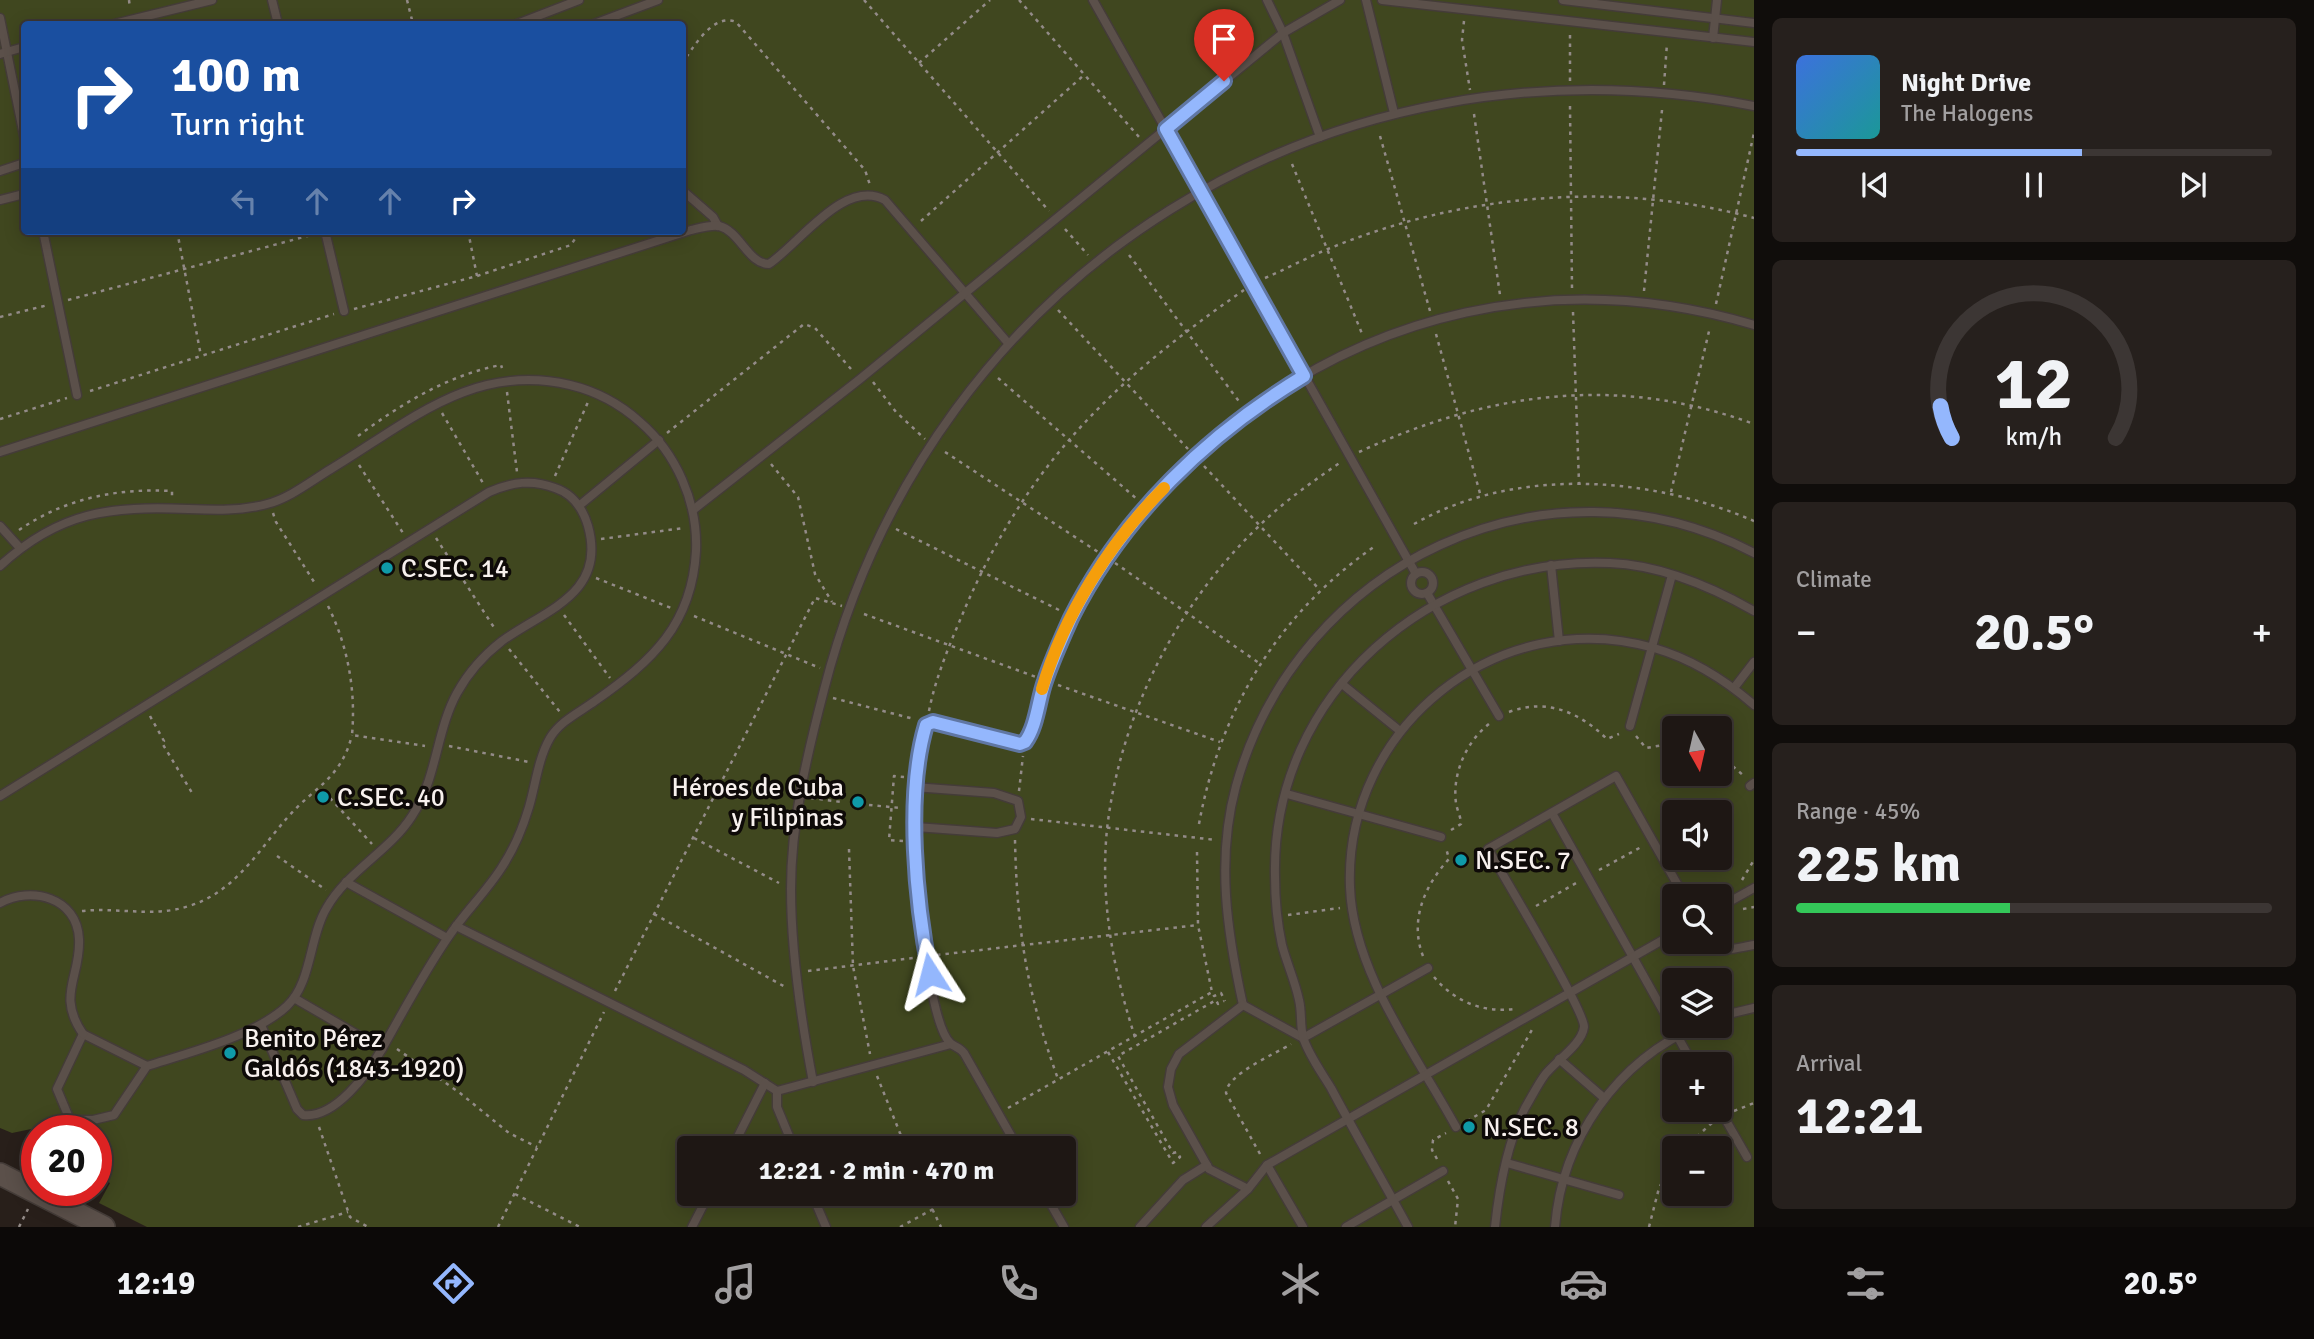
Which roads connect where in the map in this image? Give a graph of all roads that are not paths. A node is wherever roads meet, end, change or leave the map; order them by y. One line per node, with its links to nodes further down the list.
1 (212, 0): 15 (lane)
2 (272, 0): 16 (lane)
3 (579, 0): 17 (lane)
4 (658, 0): 18 (lane)
5 (1093, 0): 28 (lane)
6 (1267, 0): 20 (lane)
7 (1340, 0): 20 (lane)
8 (1366, 0): 26 (lane)
9 (1382, 0): 12 (lane)
10 (1563, 0): 14 (lane)
11 (1717, 0): 14 (lane)
12 (1454, 3): 21 (lane)
13 (0, 18): 24 (lane)
14 (1715, 19): 19 (lane); 21 (lane)
15 (126, 21)
16 (277, 21)
17 (525, 21)
18 (602, 21)
19 (1754, 23)
20 (1283, 33): 28 (lane); 29 (lane)
21 (1713, 38): 22 (lane)
22 (1754, 42)
23 (21, 48): 24 (lane)
24 (4, 53): 27 (lane)
25 (1754, 106): 26 (lane)
26 (1394, 113): 29 (lane)
27 (21, 124)
28 (1166, 129): 32 (lane); 41 (lane)
29 (1320, 137): 32 (lane)
30 (21, 164): 31 (lane)
31 (0, 171)
32 (1201, 191): 44 (lane); 45 (lane)
33 (686, 193): 36 (lane)
34 (21, 195): 35 (lane)
35 (0, 200)
36 (718, 226): 37 (lane); 41 (lane)
37 (686, 232)
38 (44, 235): 46 (lane)
39 (326, 235): 42 (lane)
40 (675, 235): 48 (lane)
41 (963, 293): 44 (lane); 50 (lane)
42 (344, 311)
43 (1754, 325): 45 (lane)
44 (1008, 343): 107 (lane)
45 (1304, 376): 54 (lane); 72 (lane)
46 (77, 395)
47 (659, 440): 49 (lane); 50 (lane); 52 (lane)
48 (0, 452)
49 (580, 505): 74 (lane); 79 (lane)
50 (693, 510): 84 (lane)
51 (0, 526): 52 (lane)
52 (20, 548): 56 (lane)
53 (1754, 553): 54 (lane)
54 (1408, 559): 57 (lane); 94 (lane)
55 (1551, 565): 58 (lane); 60 (lane); 62 (lane)
56 (0, 566)
57 (1416, 574): 59 (lane); 59 (lane)
58 (1672, 575): 61 (lane); 63 (lane)
59 (1427, 593): 60 (lane)
60 (1433, 604): 65 (lane); 66 (lane)
61 (1754, 611)
62 (1559, 641): 63 (lane); 65 (lane)
63 (1652, 647): 67 (lane); 70 (lane)
64 (1754, 662): 67 (lane)
65 (1471, 669): 69 (lane); 71 (lane)
66 (1342, 684): 71 (lane); 73 (lane)
67 (1734, 688): 68 (lane)
68 (1754, 705)
69 (1499, 716)
70 (1630, 726)
71 (1400, 731): 76 (lane)
72 (914, 787): 77 (lane); 77 (lane)
73 (1287, 793): 76 (lane); 100 (lane)
74 (0, 796)
75 (1552, 813): 80 (lane); 89 (lane); 91 (lane)
76 (1357, 815): 78 (lane); 92 (lane)
77 (916, 827): 102 (lane)
78 (1441, 836)
79 (346, 882): 85 (lane); 93 (lane)
80 (1677, 884)
81 (1754, 888): 82 (lane)
82 (1732, 900)
83 (0, 903): 99 (lane)
84 (456, 926): 85 (lane); 108 (lane)
85 (447, 938): 103 (lane)
86 (1662, 940): 89 (lane)
87 (1754, 945): 88 (lane)
88 (1732, 948)
89 (1633, 955): 91 (lane); 96 (lane)
90 (1428, 968): 92 (lane)
91 (1570, 993): 104 (lane); 106 (lane)
92 (1381, 995): 100 (lane); 106 (lane)
93 (294, 998): 98 (lane); 103 (lane)
94 (1243, 1005): 100 (lane); 119 (lane)
95 (1754, 1008): 97 (lane)
96 (1662, 1009)
97 (1732, 1013)
98 (261, 1025): 103 (lane); 105 (lane)
99 (83, 1034): 105 (lane); 105 (lane)
100 (1303, 1038): 111 (lane)
101 (1672, 1038): 110 (lane)
102 (951, 1044): 107 (lane); 116 (lane)
103 (384, 1045)
104 (1559, 1059): 110 (lane); 118 (lane)
105 (147, 1066)
106 (1427, 1074): 111 (lane); 113 (lane)
107 (813, 1082): 109 (lane)
108 (765, 1083): 109 (lane); 114 (lane)
109 (777, 1091): 115 (lane)
110 (1604, 1098): 123 (lane)
111 (1347, 1118): 120 (lane); 126 (lane)
112 (1727, 1122): 117 (lane)
113 (1456, 1127)
114 (738, 1136)
115 (789, 1136)
116 (1011, 1136)
117 (1747, 1157)
118 (1507, 1163): 123 (lane); 139 (lane)
119 (1207, 1165): 124 (lane); 134 (lane)
120 (1266, 1165): 124 (lane); 136 (lane)
121 (1443, 1171): 126 (lane)
122 (0, 1174): 130 (street)
123 (1562, 1180): 125 (lane); 140 (lane)
124 (1248, 1189): 135 (lane)
125 (1619, 1195)
126 (1393, 1200): 137 (lane); 138 (lane)
127 (703, 1206): 131 (lane)
128 (817, 1206): 132 (lane)
129 (1052, 1206): 133 (lane)
130 (104, 1227)
131 (692, 1227)
132 (826, 1227)
133 (1064, 1227)
134 (1140, 1227)
135 (1206, 1227)
136 (1303, 1227)
137 (1346, 1227)
138 (1408, 1227)
139 (1495, 1227)
140 (1555, 1227)

